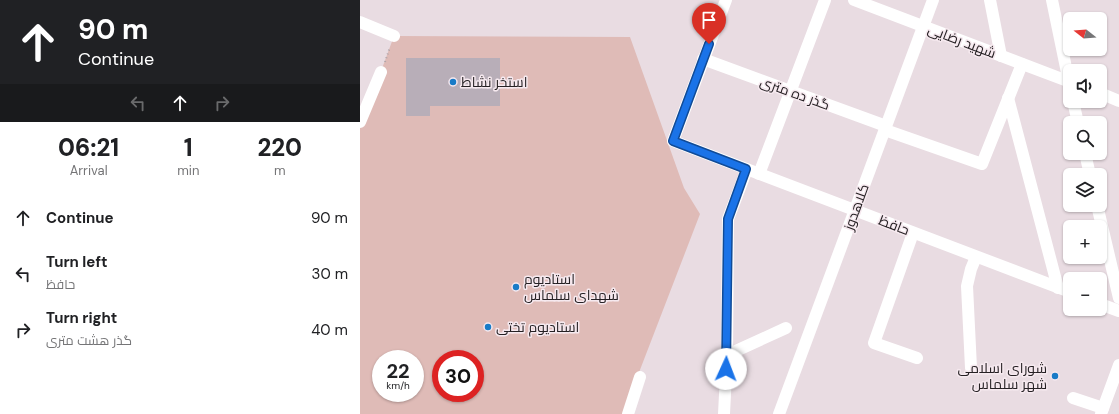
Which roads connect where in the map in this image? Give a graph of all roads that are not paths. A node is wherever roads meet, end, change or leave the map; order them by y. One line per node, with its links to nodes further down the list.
1 (726, 0): 11 (street)
2 (825, 0): 16 (street)
3 (854, 0): 8 (street, شهید رضایی)
4 (933, 0): 8 (street, کلاهدوز)
5 (990, 0): 10 (street)
6 (1052, 0): 13 (street)
7 (360, 22): 9 (street)
8 (924, 26): 10 (street, شهید رضایی); 21 (street, کلاهدوز)
9 (394, 36)
10 (1001, 56): 12 (street, شهید رضایی)
11 (703, 59): 16 (street, گذر ده متری); 22 (street, حافظ)
12 (1022, 64): 15 (street, شهید رضایی); 18 (street)
13 (1065, 64)
14 (381, 72): 20 (street)
15 (1063, 81)
16 (790, 91): 21 (street, گذر ده متری); 23 (street)
17 (1107, 96): 19 (street)
18 (1008, 98): 21 (street, گذر ده متری); 28 (street)
19 (1119, 101)
20 (360, 122)
21 (885, 128): 24 (street, کلاهدوز)
22 (746, 169): 23 (street, حافظ); 34 (street)
23 (759, 174): 24 (street, حافظ)
24 (855, 210): 26 (street, حافظ); 43 (street, کلاهدوز)
25 (1099, 212): 30 (street)
26 (913, 233): 27 (street, حافظ); 35 (street)
27 (976, 257): 28 (street, حافظ); 37 (street)
28 (1058, 288): 29 (street, حافظ)
29 (1063, 290)
30 (1119, 298)
31 (1107, 307): 32 (street)
32 (1119, 311)
33 (786, 328): 34 (street)
34 (727, 355): 42 (street)
35 (917, 358)
36 (1119, 365): 40 (street)
37 (970, 368)
38 (640, 377): 41 (street)
39 (1073, 398): 40 (street)
40 (1102, 411)
41 (628, 414)
42 (724, 414)
43 (779, 414)

